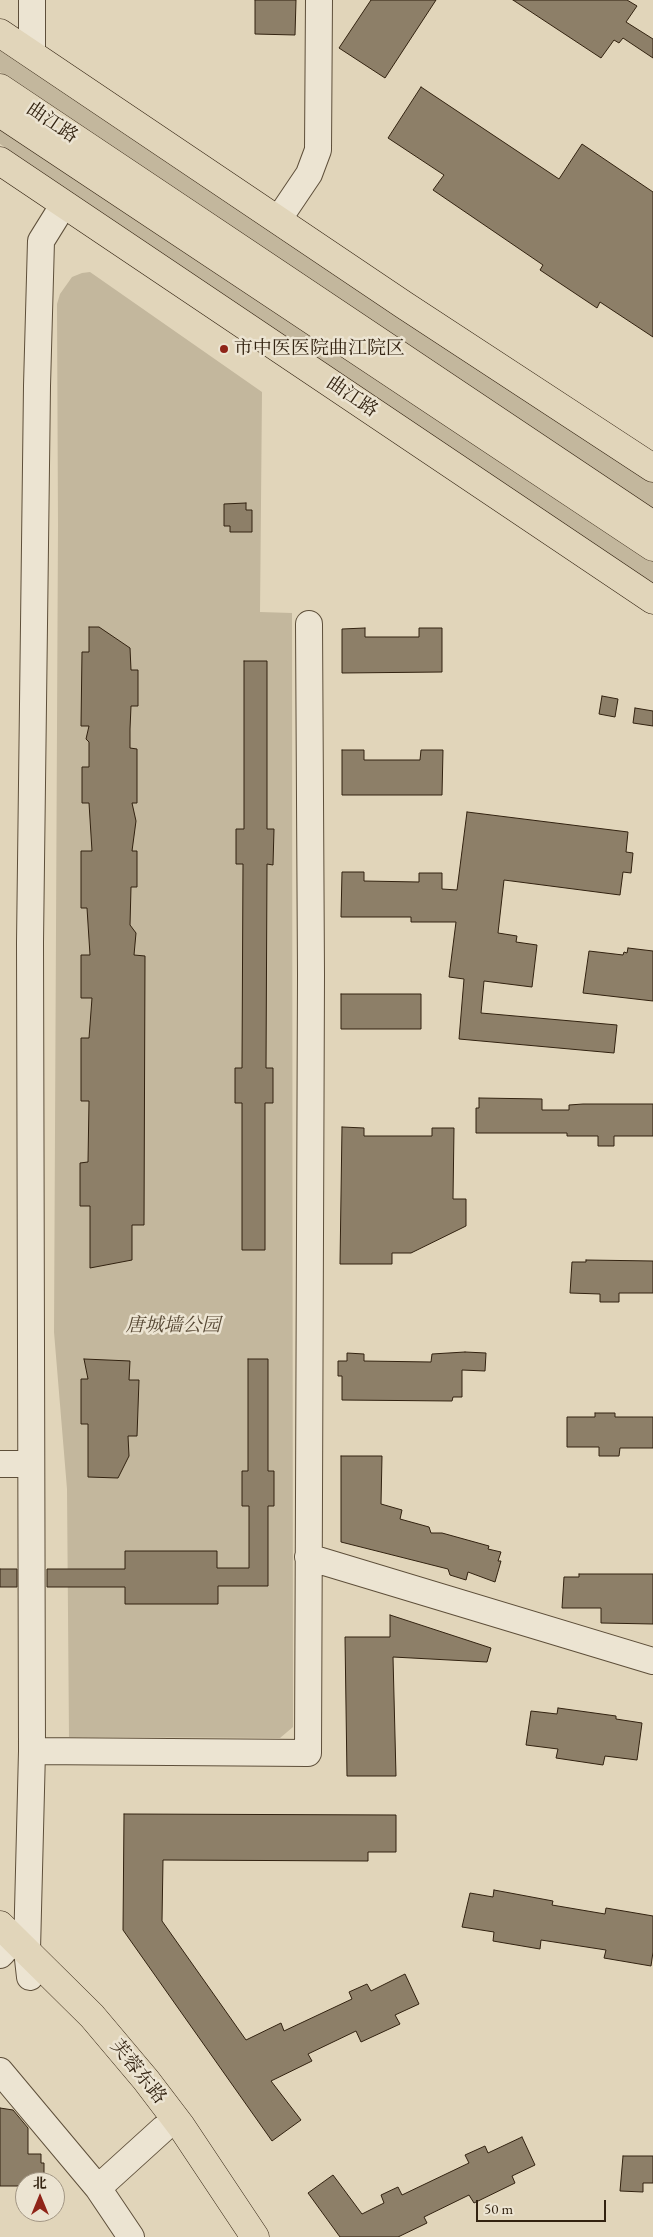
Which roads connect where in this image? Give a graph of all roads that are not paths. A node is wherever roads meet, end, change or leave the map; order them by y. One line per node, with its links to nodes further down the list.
1 (32, 0): 4 (street)
2 (319, 0): 9 (street)
3 (0, 33): 4 (main road)
4 (32, 54): 9 (main road)
5 (0, 88): 11 (main road, 曲江路)
6 (0, 113): 12 (main road, 曲江路)
7 (0, 161): 8 (main road, 曲江路)
8 (64, 204): 13 (main road, 曲江路); 16 (street)
9 (278, 220): 10 (main road)
10 (653, 468)
11 (653, 525)
12 (653, 548)
13 (653, 600)
14 (309, 624): 17 (street)
15 (0, 1464): 16 (street)
16 (30, 1464): 19 (street)
17 (308, 1557): 18 (street); 19 (street)
18 (653, 1661)
19 (32, 1751): 21 (street)
20 (0, 1925): 21 (main road, 芙蓉东路)
21 (7, 1952): 23 (main road, 芙蓉东路); 27 (main road, 芙蓉东路)
22 (0, 2071): 24 (street)
23 (163, 2129): 24 (street); 26 (main road, 芙蓉东路)
24 (98, 2188): 25 (street)
25 (131, 2237)
26 (234, 2237)
27 (255, 2237)

